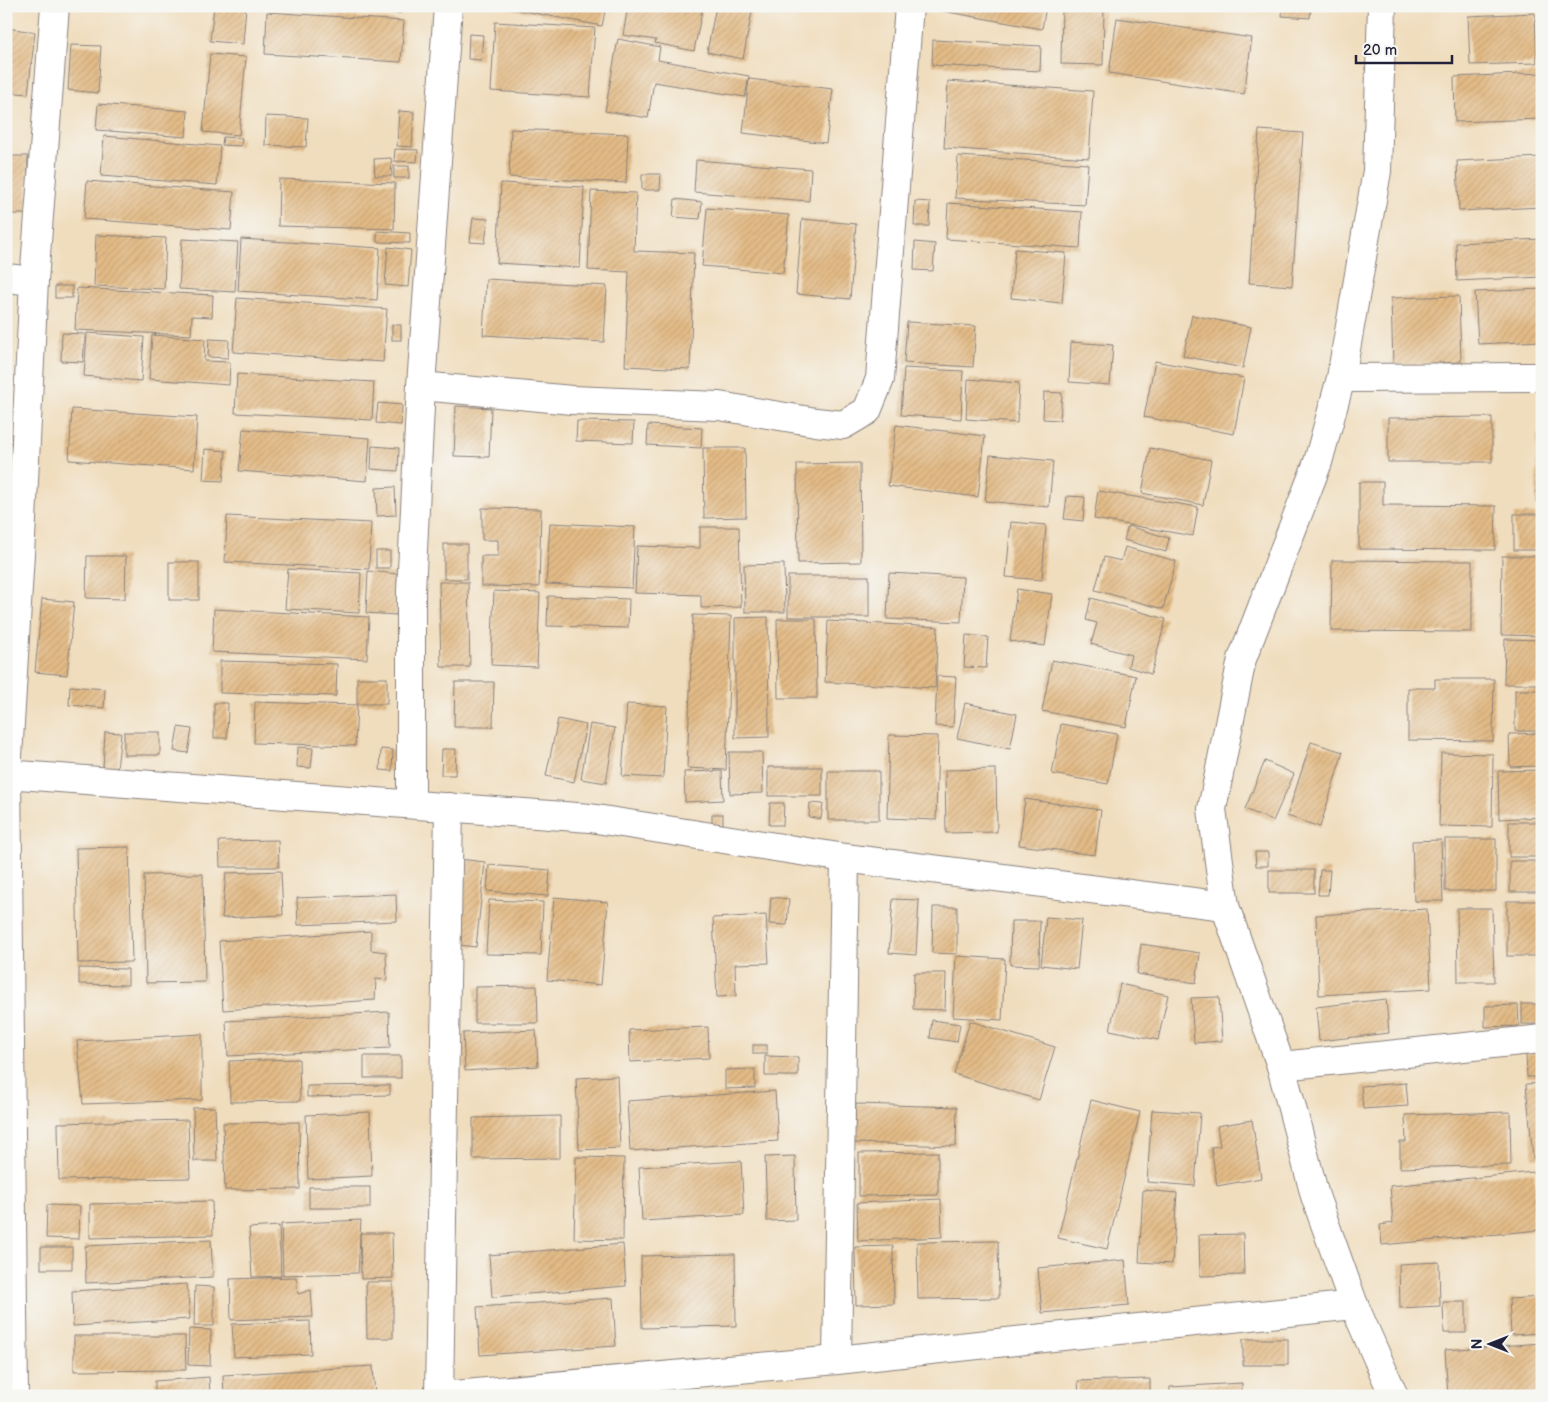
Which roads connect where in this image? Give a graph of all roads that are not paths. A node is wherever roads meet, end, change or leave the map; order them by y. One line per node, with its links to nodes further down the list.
1 (55, 6): 6 (street)
2 (448, 6): 9 (street)
3 (909, 6): 9 (street)
4 (1382, 6): 8 (street)
5 (6, 278): 6 (street)
6 (34, 281): 10 (street)
7 (1542, 377): 8 (street)
8 (1341, 378): 14 (street)
9 (421, 386): 11 (street)
10 (6, 774): 11 (street); 19 (street)
11 (411, 804): 12 (street)
12 (449, 807): 13 (street); 20 (street)
13 (845, 858): 14 (street); 18 (street)
14 (1225, 906): 16 (street)
15 (1542, 1039): 16 (street)
16 (1281, 1066): 17 (street)
17 (1354, 1306): 18 (street); 22 (street)
18 (837, 1360): 21 (street)
19 (14, 1396)
20 (439, 1396)
21 (444, 1396)
22 (1394, 1396)

